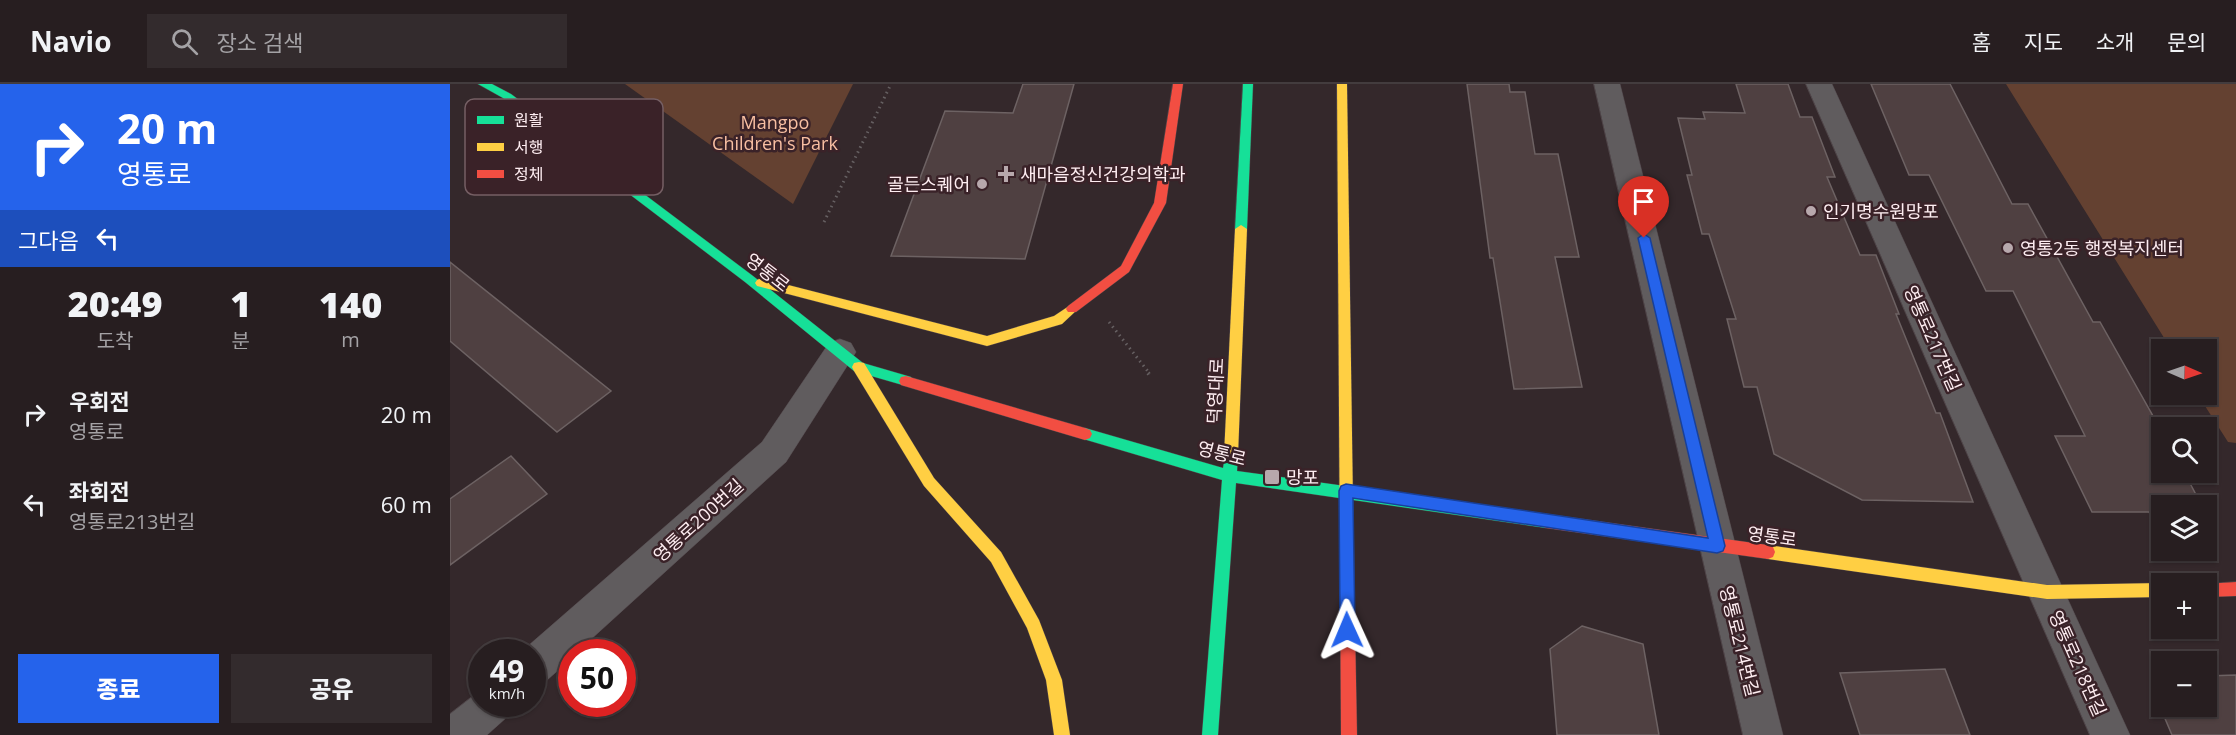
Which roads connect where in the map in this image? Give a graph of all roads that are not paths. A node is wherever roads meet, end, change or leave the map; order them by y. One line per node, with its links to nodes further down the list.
1 (483, 84): 7 (street, 영통로)
2 (1178, 84): 9 (street)
3 (1248, 84): 11 (street, 덕영대로)
4 (1342, 84): 12 (street)
5 (1607, 84): 13 (street, 영통로214번길)
6 (1819, 84): 17 (street, 영통로217번길)
7 (511, 99)
8 (638, 195): 9 (street, 영통로)
9 (749, 279): 10 (street, 영통로)
10 (849, 360): 11 (street, 영통로); 18 (street, 영통로200번길); 21 (street)
11 (1230, 476): 12 (street, 영통로); 22 (street, 덕영대로)
12 (1346, 491): 13 (street, 영통로); 23 (street)
13 (1717, 546): 17 (street, 영통로); 24 (street, 영통로214번길)
14 (2236, 589): 16 (street)
15 (2151, 590): 17 (street, 영통로)
16 (2217, 590)
17 (2047, 592): 25 (street, 영통로218번길)
18 (546, 656)
19 (477, 717): 20 (street)
20 (457, 735)
21 (1062, 735)
22 (1210, 735)
23 (1349, 735)
24 (1763, 735)
25 (2110, 735)

